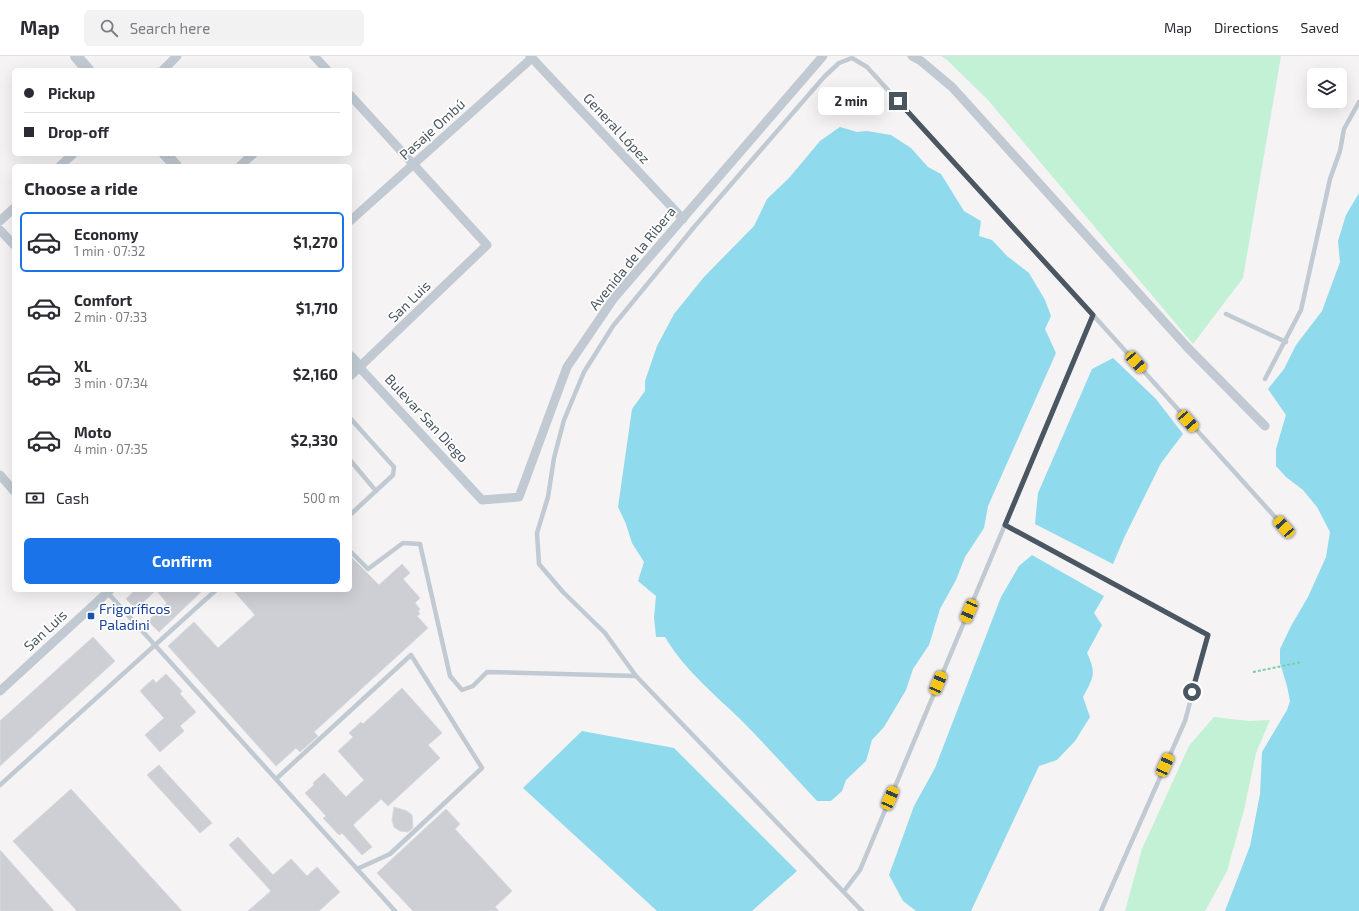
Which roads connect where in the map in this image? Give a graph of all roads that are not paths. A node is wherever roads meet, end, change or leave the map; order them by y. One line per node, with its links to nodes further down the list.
1 (76, 56): 7 (street)
2 (177, 56): 8 (street)
3 (314, 56): 9 (street)
4 (823, 56): 21 (street, Avenida de la Ribera)
5 (912, 56): 33 (street)
6 (531, 57): 18 (street, Pasaje Ombú); 21 (street, General López)
7 (86, 68)
8 (165, 68)
9 (325, 68)
10 (352, 97): 18 (street)
11 (1359, 102): 27 (lane)
12 (71, 156): 15 (street)
13 (167, 156): 16 (street)
14 (251, 156): 17 (street)
15 (62, 164)
16 (174, 164)
17 (242, 164)
18 (414, 165): 20 (street, Pasaje Ombú); 29 (street, San Luis)
19 (12, 210): 22 (street)
20 (352, 219)
21 (683, 219): 38 (street, Avenida de la Ribera)
22 (0, 221)
23 (0, 230): 24 (street)
24 (12, 243)
25 (1226, 314): 27 (lane)
26 (1093, 315): 40 (lane); 41 (lane); 47 (lane)
27 (1286, 342): 31 (lane)
28 (352, 359): 29 (street, Bulevar San Diego)
29 (360, 368): 30 (street, San Luis); 38 (street, Bulevar San Diego)
30 (352, 374)
31 (1265, 379)
32 (352, 420): 37 (lane)
33 (1265, 426)
34 (352, 462): 37 (lane)
35 (0, 475): 36 (street)
36 (12, 488)
37 (376, 491): 39 (lane)
38 (482, 500)
39 (352, 513)
40 (1005, 525): 52 (lane); 55 (lane)
41 (1284, 527)
42 (352, 553): 47 (lane)
43 (106, 592): 48 (street, San Luis)
44 (108, 592): 46 (lane)
45 (214, 592): 46 (lane)
46 (155, 646): 49 (lane); 50 (lane)
47 (636, 676): 52 (lane)
48 (0, 691)
49 (276, 780): 51 (lane); 51 (lane)
50 (0, 785)
51 (357, 869): 53 (lane)
52 (844, 892): 54 (lane)
53 (395, 911)
54 (862, 911)
55 (1102, 911)

